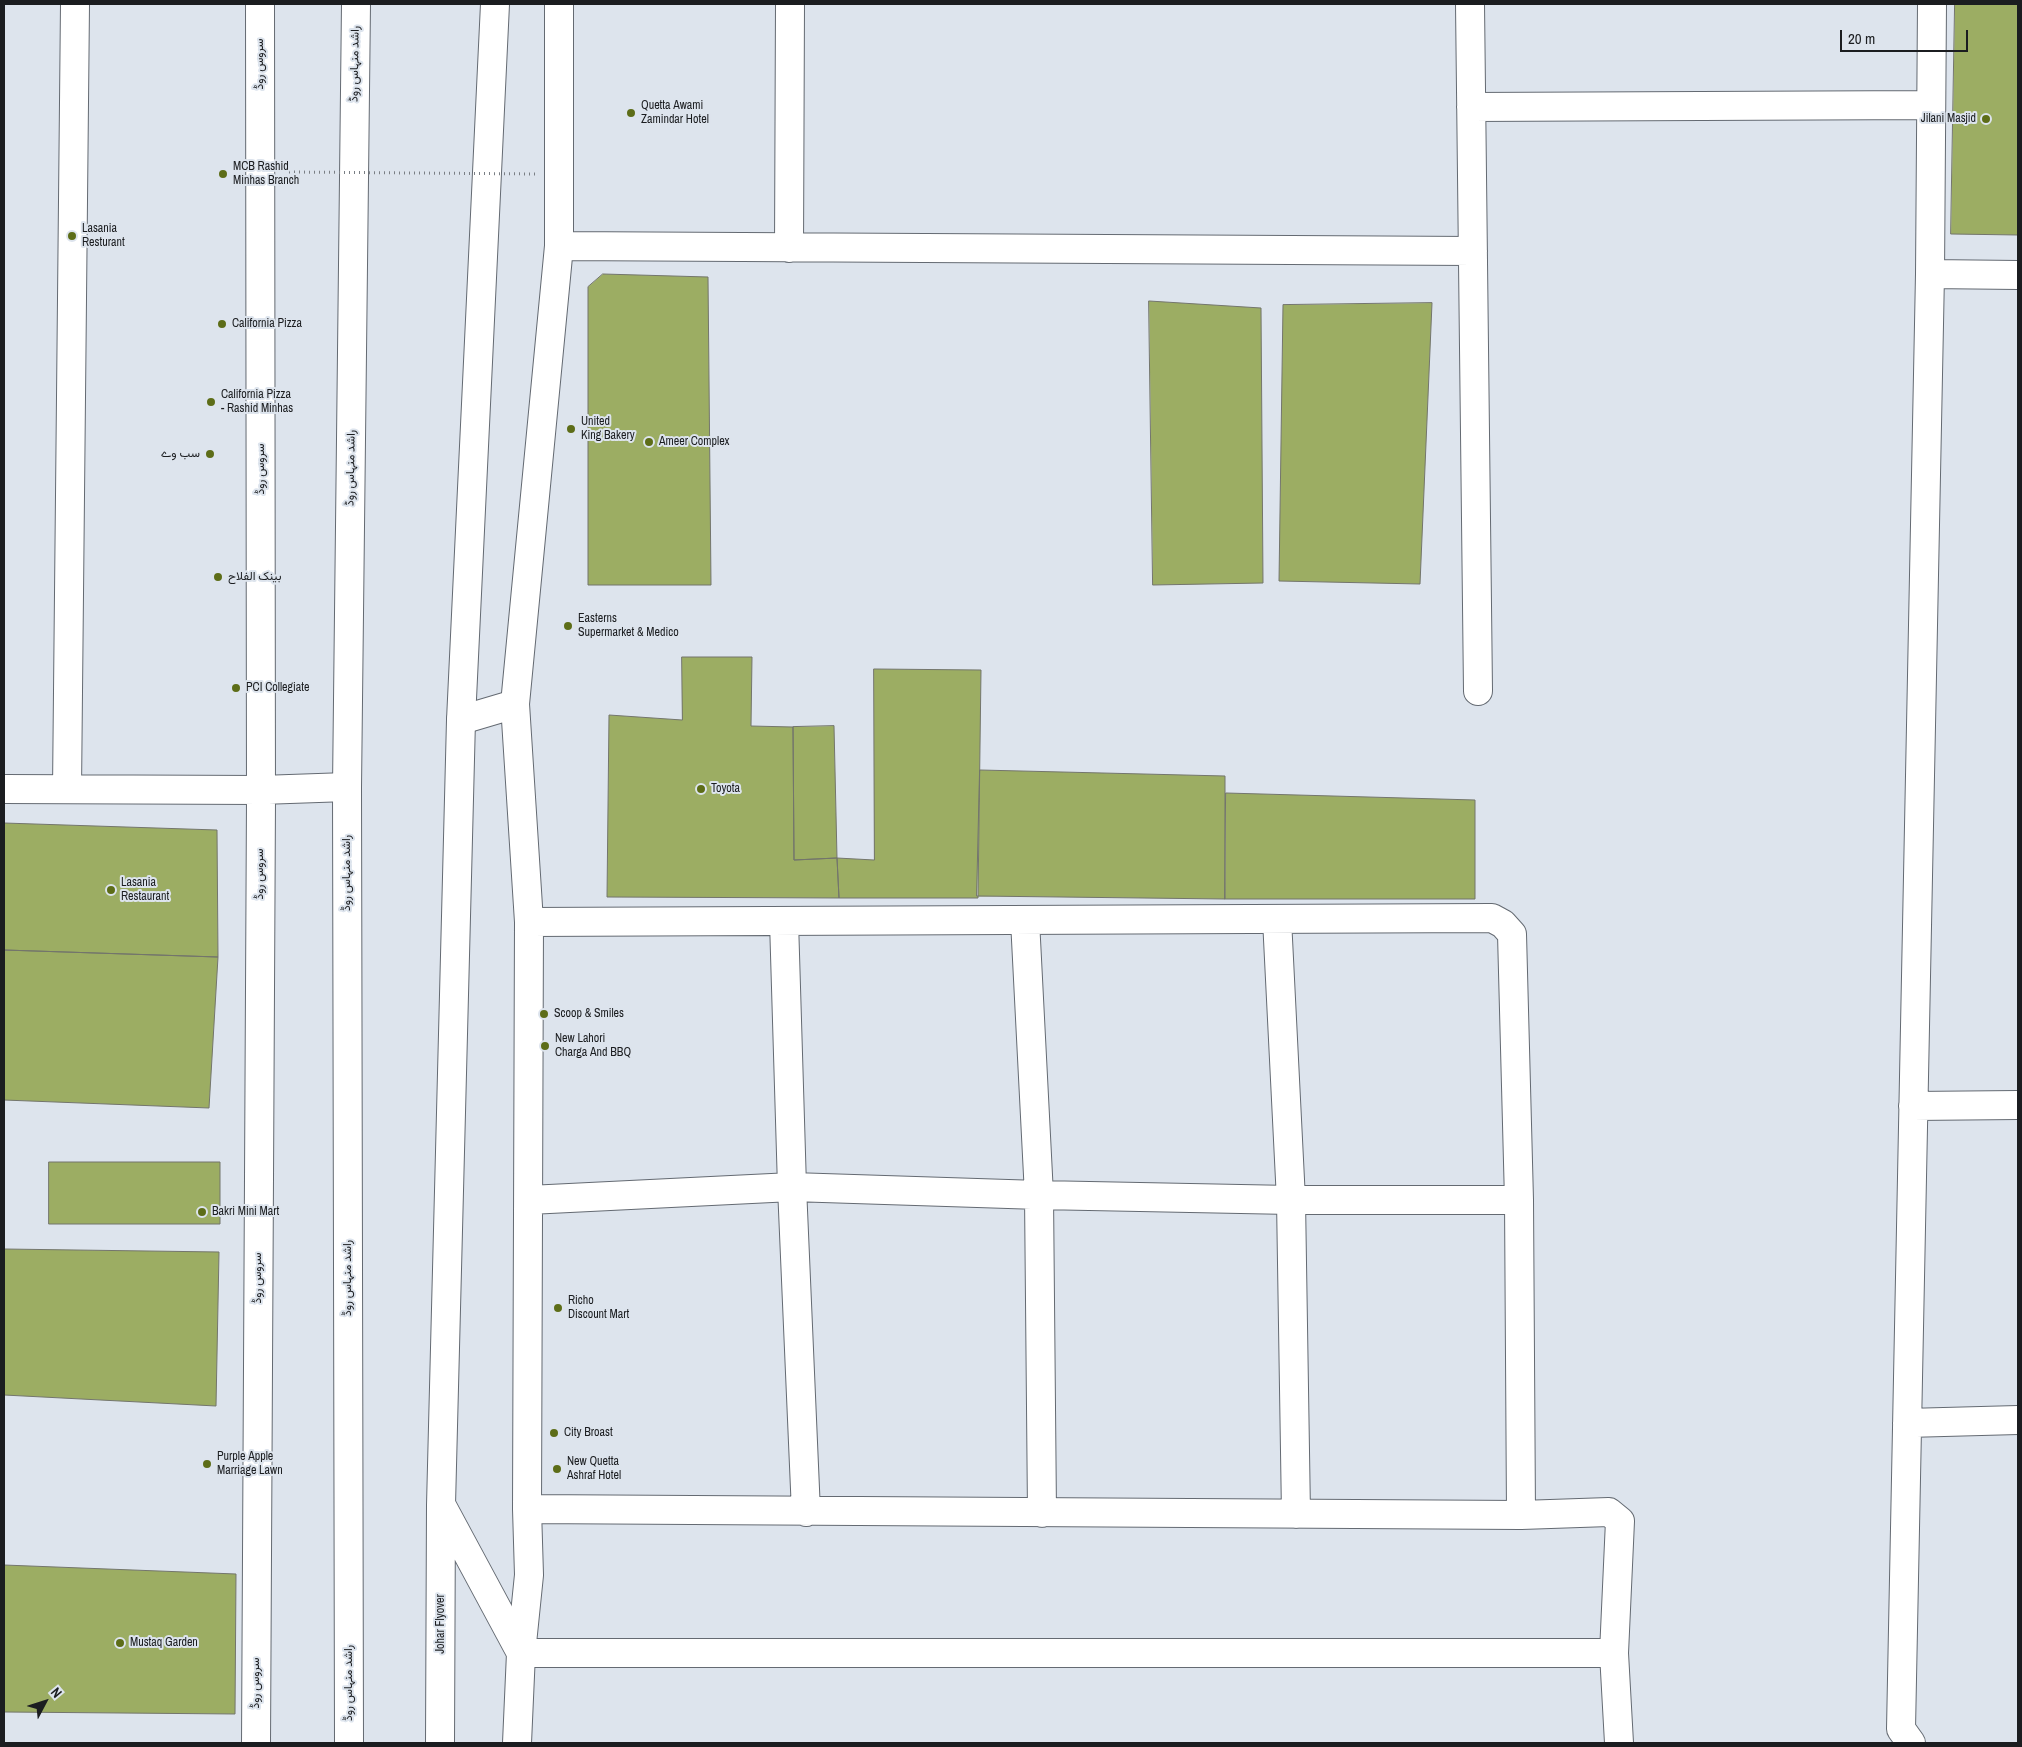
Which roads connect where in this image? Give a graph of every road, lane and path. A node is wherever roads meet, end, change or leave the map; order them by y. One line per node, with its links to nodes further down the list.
1 (75, 4): 23 (street)
2 (260, 4): 24 (street, سروس روڈ)
3 (356, 4): 21 (street, راشد منہاس روڈ)
4 (495, 4): 20 (street)
5 (559, 4): 13 (street)
6 (790, 4): 14 (street)
7 (1470, 4): 10 (street)
8 (1932, 4): 9 (street)
9 (1931, 105): 10 (street); 16 (street)
10 (1471, 107): 15 (street)
11 (289, 172): 12 (path, bridge)
12 (538, 174)
13 (559, 246): 14 (street); 19 (street)
14 (789, 248): 15 (street)
15 (1473, 251): 18 (street)
16 (1930, 274): 17 (street); 30 (street)
17 (2018, 275)
18 (1478, 691)
19 (516, 704): 20 (street); 28 (street)
20 (461, 720): 38 (street)
21 (347, 787): 24 (street); 47 (street, راشد منہاس روڈ)
22 (4, 789): 23 (street)
23 (67, 790): 24 (street)
24 (261, 790): 46 (street, سروس روڈ)
25 (1277, 919): 26 (street); 34 (street); 35 (street)
26 (1025, 920): 27 (street); 32 (street)
27 (784, 921): 28 (street); 31 (street)
28 (529, 922): 33 (street)
29 (2018, 1105): 30 (street)
30 (1913, 1106): 37 (street)
31 (792, 1187): 32 (street); 33 (street); 40 (street)
32 (1039, 1195): 34 (street); 41 (street)
33 (529, 1200): 39 (street)
34 (1290, 1200): 35 (street); 42 (street)
35 (1519, 1200): 43 (street)
36 (2018, 1420): 37 (street)
37 (1908, 1423): 51 (street)
38 (441, 1505): 44 (street); 48 (street, Johar Flyover)
39 (527, 1509): 40 (street); 44 (street)
40 (806, 1512): 41 (street)
41 (1042, 1513): 42 (street)
42 (1296, 1514): 43 (street)
43 (1520, 1515): 45 (street)
44 (520, 1653): 45 (street); 49 (street)
45 (1614, 1653): 50 (street)
46 (256, 1743)
47 (349, 1743)
48 (440, 1743)
49 (517, 1743)
50 (1619, 1743)
51 (1911, 1743)

